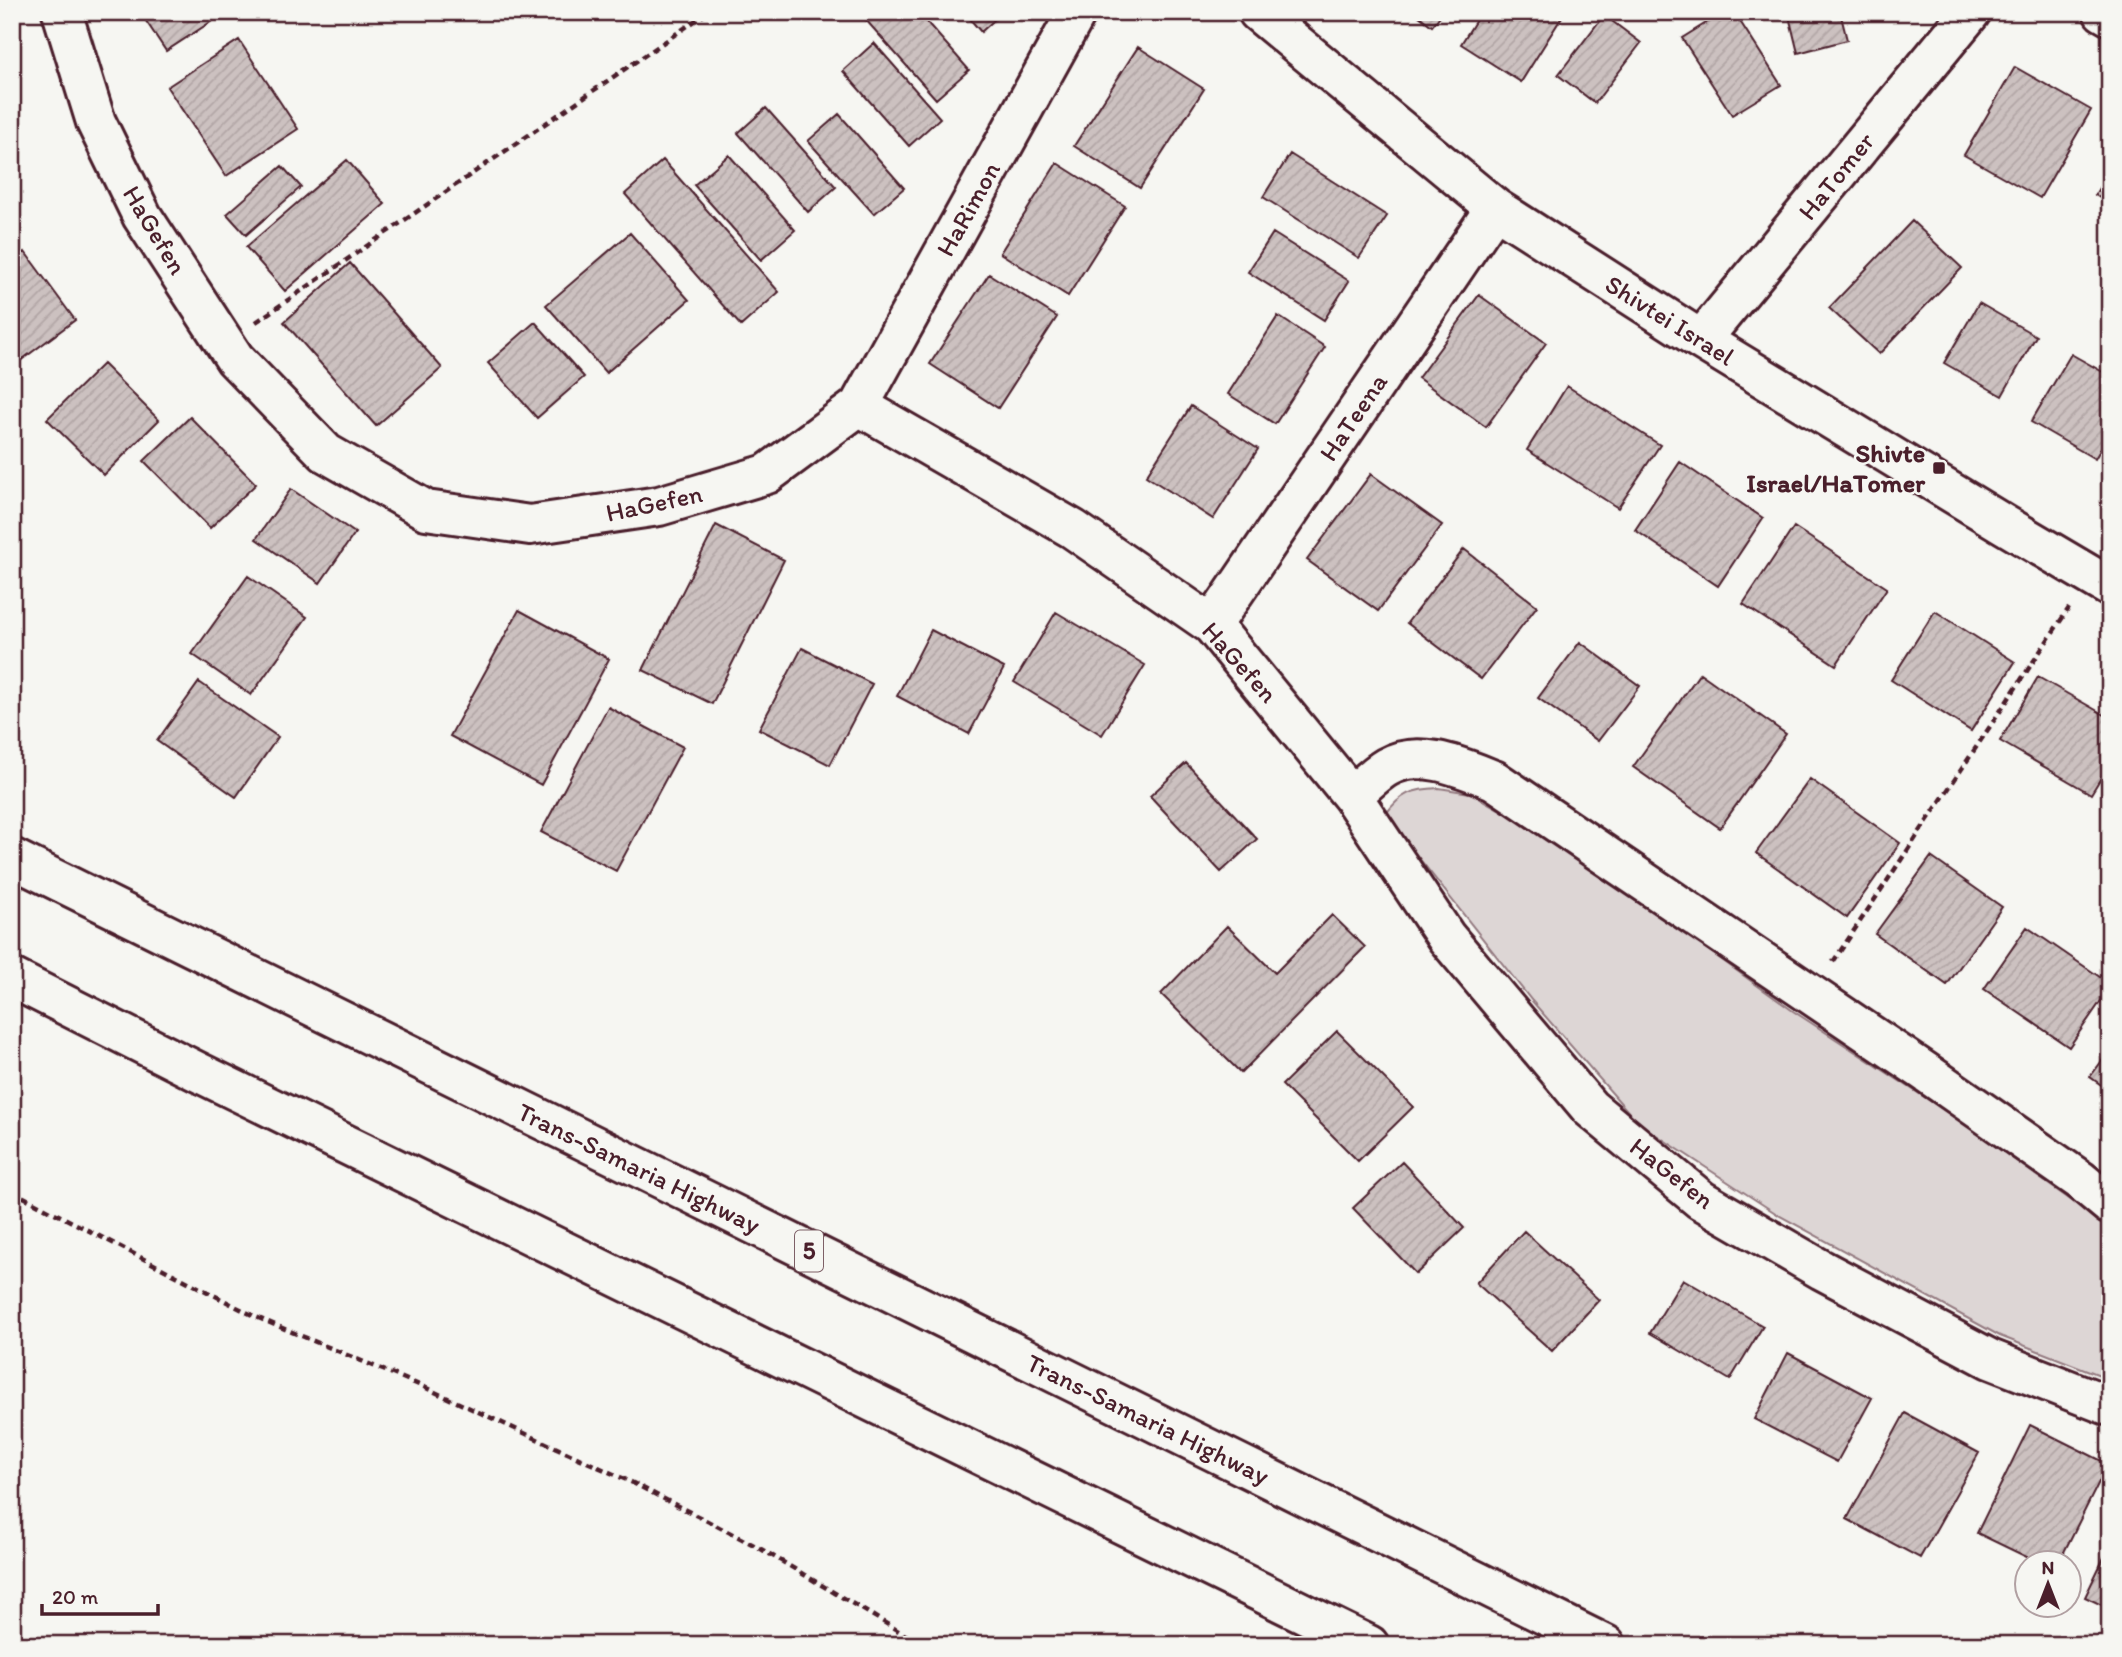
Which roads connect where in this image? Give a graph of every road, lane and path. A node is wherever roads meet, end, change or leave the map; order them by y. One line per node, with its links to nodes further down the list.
1 (62, 12): 10 (main road, HaGefen)
2 (708, 12): 10 (path)
3 (1077, 12): 11 (main road, HaRimon)
4 (1258, 12): 8 (main road, Shivtei Israel)
5 (1970, 12): 9 (main road, HaTomer)
6 (2103, 12): 7 (main road)
7 (2110, 16)
8 (1495, 208): 9 (main road, Shivtei Israel); 13 (main road, HaTeena)
9 (1701, 340): 12 (main road, Shivtei Israel)
10 (226, 343): 11 (main road, HaGefen)
11 (859, 406): 13 (main road, HaGefen)
12 (2100, 581): 17 (path)
13 (1212, 625): 14 (main road, HaGefen)
14 (1352, 796): 17 (main road); 22 (main road, HaGefen)
15 (12, 858): 25 (main road, Trans-Samaria Highway / 5)
16 (12, 978): 19 (main road)
17 (1811, 995): 21 (main road)
18 (12, 997): 19 (main road)
19 (196, 1072): 24 (main road)
20 (12, 1191): 23 (path)
21 (2110, 1205)
22 (2110, 1406)
23 (922, 1645)
24 (1368, 1645)
25 (1606, 1645)

